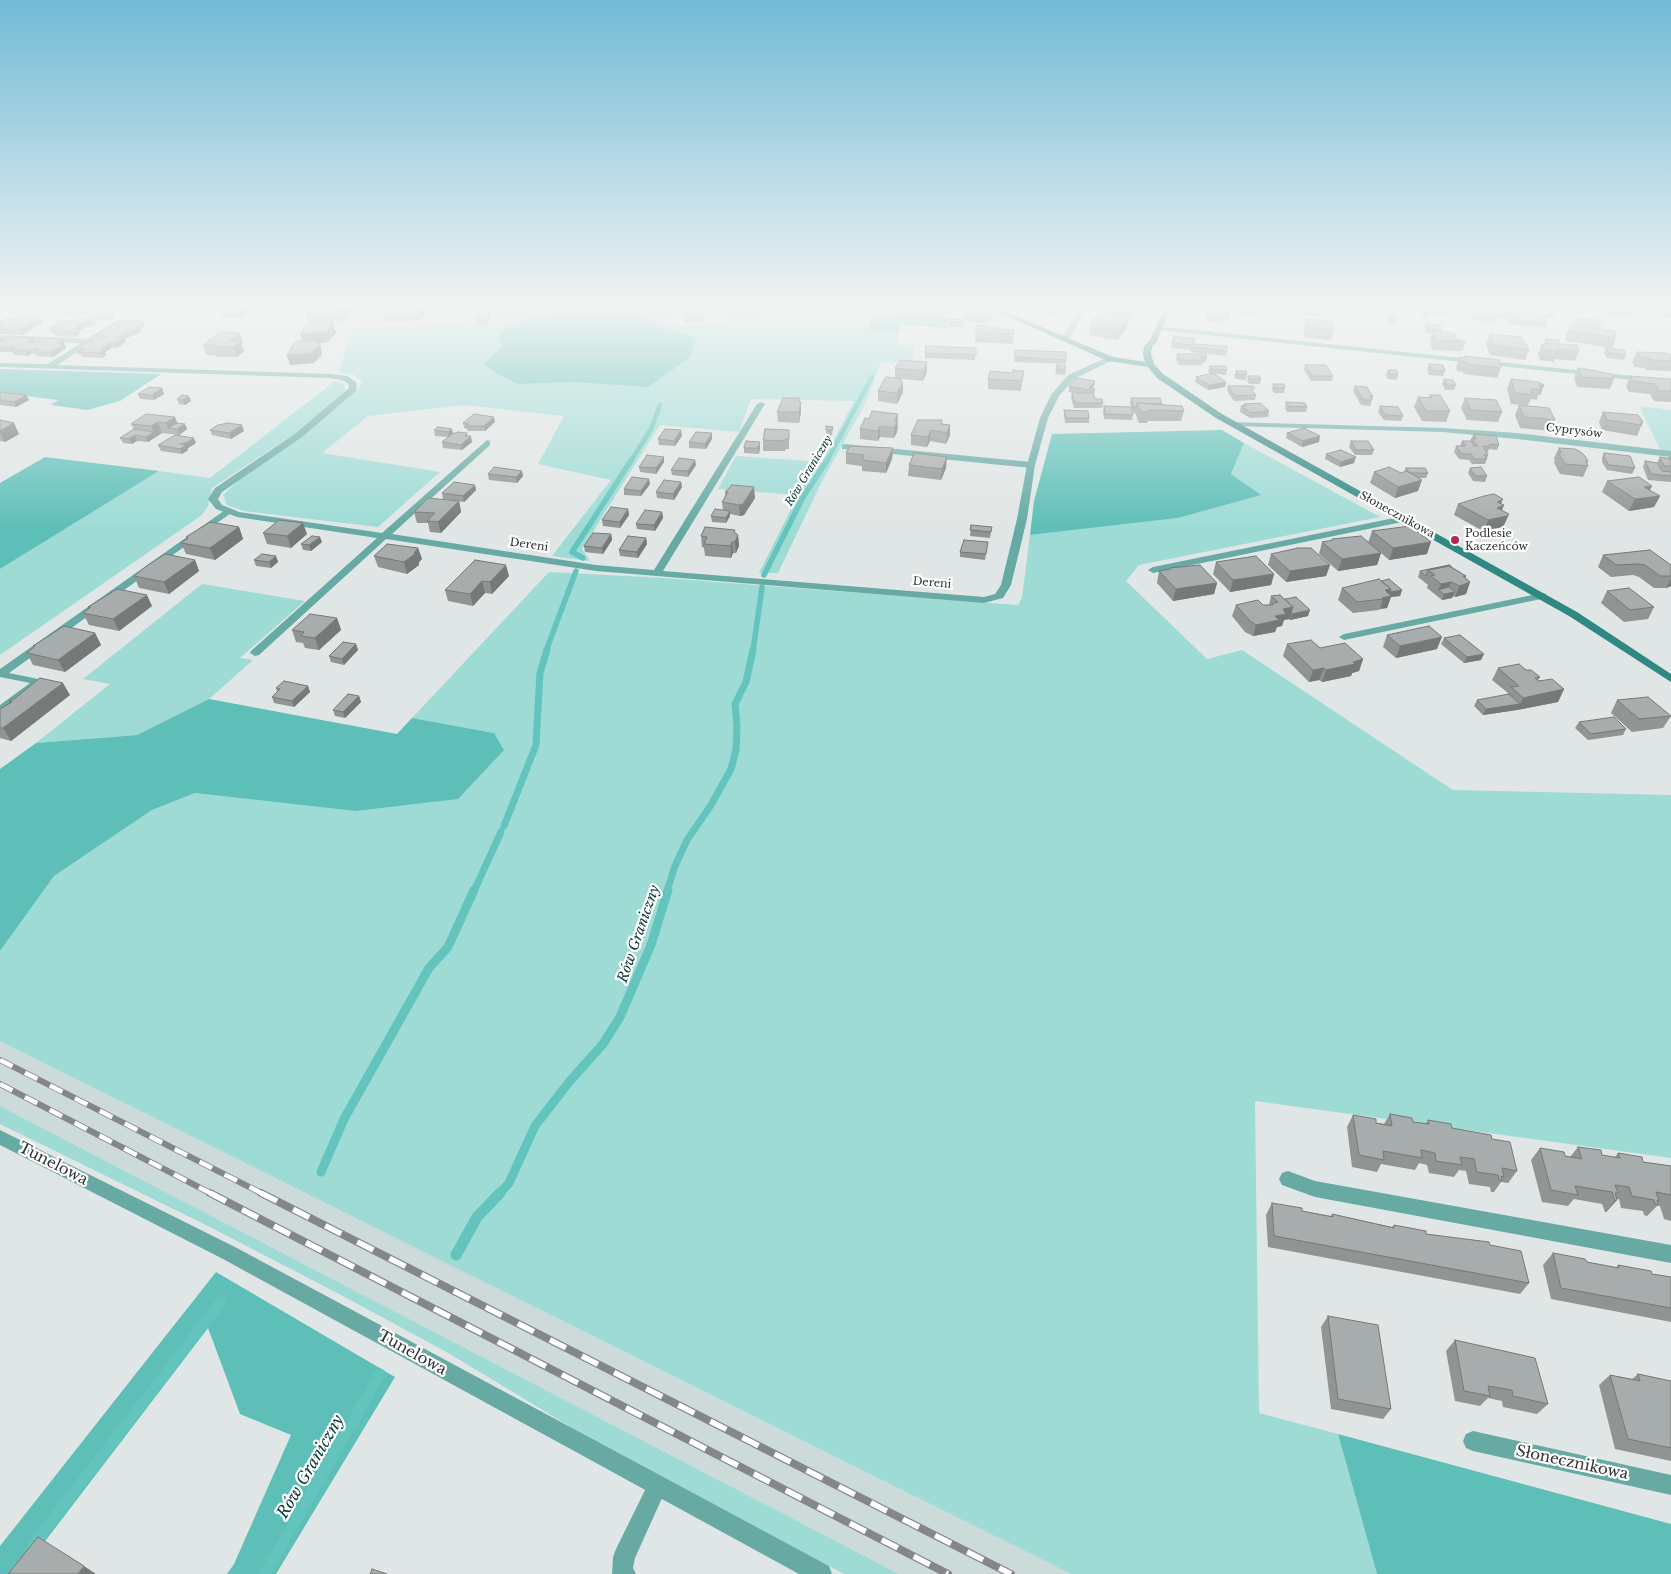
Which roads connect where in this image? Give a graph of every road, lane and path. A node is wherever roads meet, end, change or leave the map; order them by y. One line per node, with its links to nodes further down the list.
1 (352, 382): 10 (street)
2 (1067, 382): 9 (street, Dereni)
3 (1169, 382): 5 (street, Słonecznikowa)
4 (761, 404): 14 (street)
5 (1234, 424): 8 (street, Cyprysów); 11 (street, Słonecznikowa)
6 (486, 444): 12 (street)
7 (845, 447): 9 (street)
8 (1671, 454)
9 (1031, 465): 14 (street, Dereni)
10 (228, 511): 12 (street, Dereni); 18 (street)
11 (1404, 519): 13 (street); 15 (street, Słonecznikowa)
12 (385, 536): 14 (street, Dereni); 17 (street)
13 (1153, 570)
14 (657, 573)
15 (1542, 596): 16 (street); 19 (street, Słonecznikowa)
16 (1344, 637)
17 (255, 653)
18 (0, 674): 20 (street)
19 (1671, 679)
20 (0, 711)
21 (0, 1137): 26 (street, Tunelowa)
22 (1288, 1179): 23 (street)
23 (1671, 1254)
24 (1473, 1441): 25 (street, Słonecznikowa)
25 (1671, 1485)
26 (657, 1487): 27 (street, Tunelowa); 28 (street)
27 (813, 1572)
28 (625, 1574)

